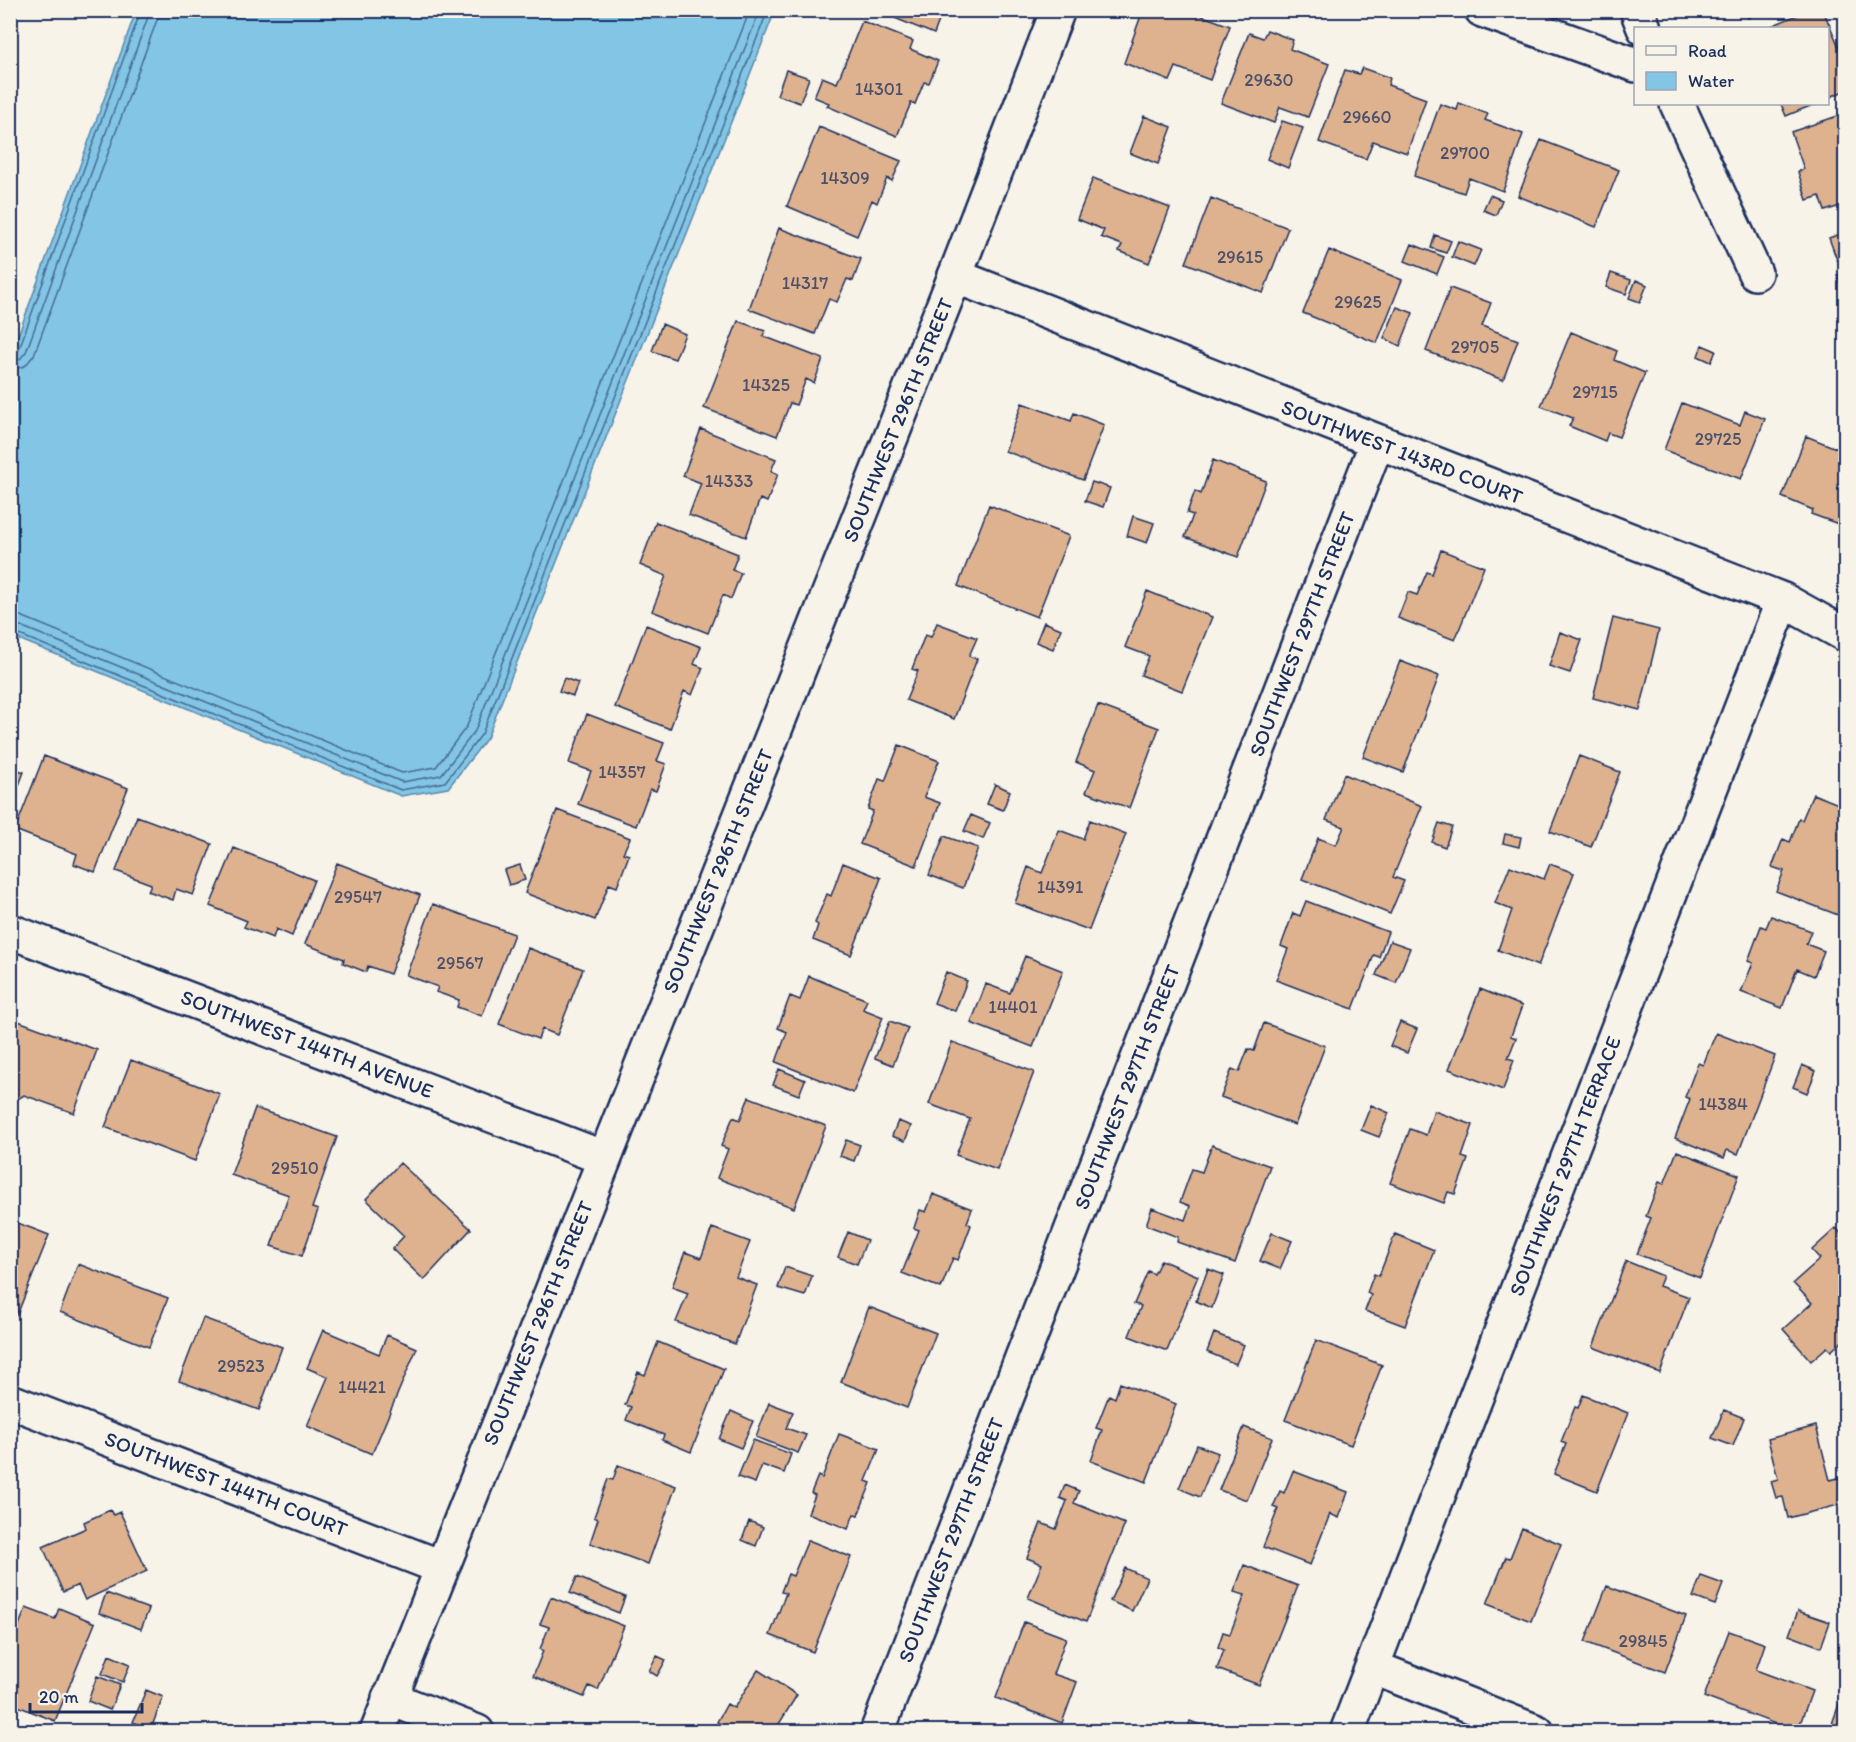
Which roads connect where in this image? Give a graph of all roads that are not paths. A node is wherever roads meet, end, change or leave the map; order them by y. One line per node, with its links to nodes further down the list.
1 (1058, 10): 8 (street, SOUTHWEST 296TH STREET)
2 (1482, 10): 5 (street)
3 (1637, 10): 4 (street)
4 (1644, 27)
5 (1634, 65)
6 (1677, 105): 7 (street)
7 (1755, 273)
8 (955, 276): 9 (street, SOUTHWEST 143RD COURT); 13 (street, SOUTHWEST 296TH STREET)
9 (1377, 442): 10 (street, SOUTHWEST 143RD COURT); 20 (street, SOUTHWEST 297TH STREET)
10 (1783, 600): 11 (street, SOUTHWEST 143RD COURT); 16 (street, SOUTHWEST 297TH TERRACE)
11 (1845, 635)
12 (10, 931): 13 (street, SOUTHWEST 144TH AVENUE)
13 (604, 1158): 15 (street, SOUTHWEST 296TH STREET)
14 (11, 1402): 15 (street, SOUTHWEST 144TH COURT)
15 (441, 1567): 17 (street, SOUTHWEST 296TH STREET)
16 (1372, 1667): 21 (street, SOUTHWEST 297TH TERRACE); 22 (street)
17 (389, 1698): 18 (street, SOUTHWEST 296TH STREET); 19 (street)
18 (377, 1731)
19 (477, 1731)
20 (877, 1731)
21 (1347, 1731)
22 (1537, 1731)

